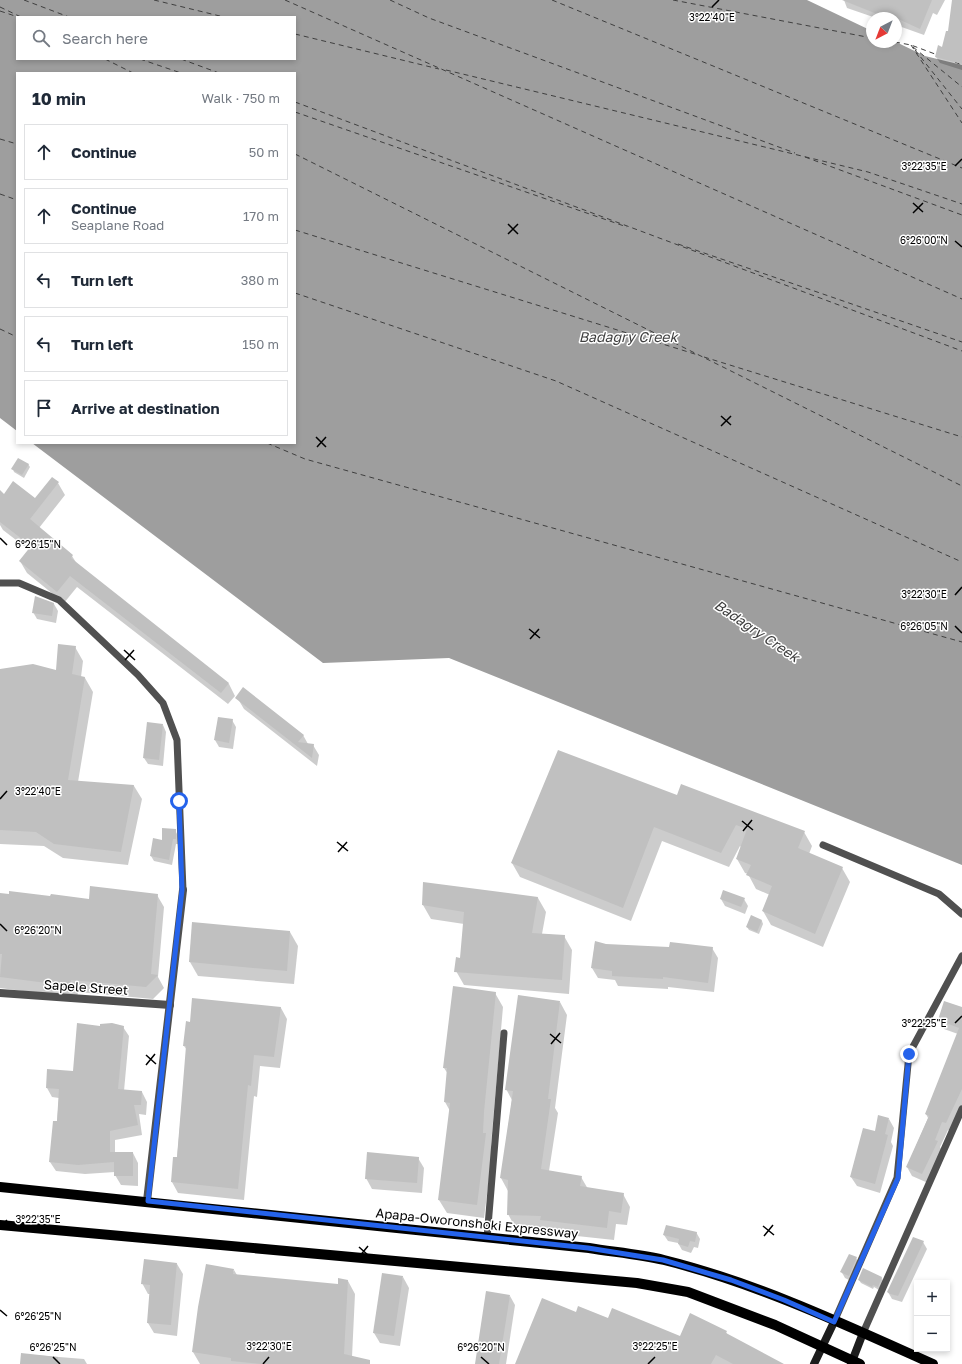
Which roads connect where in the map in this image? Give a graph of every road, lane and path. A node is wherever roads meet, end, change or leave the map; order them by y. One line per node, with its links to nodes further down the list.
1 (0, 583): 3 (lane)
2 (822, 845): 4 (lane)
3 (182, 890): 7 (street)
4 (962, 914)
5 (962, 956): 14 (lane)
6 (0, 993): 7 (street, Sapele Street)
7 (170, 1005): 11 (street)
8 (504, 1033): 13 (lane)
9 (962, 1108): 15 (lane)
10 (0, 1187): 11 (main road, Apapa-Oworonshoki Expressway)
11 (148, 1201): 13 (main road, Apapa-Oworonshoki Expressway)
12 (0, 1225): 16 (main road)
13 (487, 1238): 14 (main road, Apapa-Oworonshoki Expressway)
14 (834, 1322): 15 (main road, Apapa-Oworonshoki Expressway); 16 (main road)
15 (863, 1333): 17 (main road); 19 (main road, Apapa-Oworonshoki Expressway)
16 (822, 1346): 17 (main road); 18 (main road)
17 (854, 1363)
18 (814, 1364)
19 (933, 1364)

